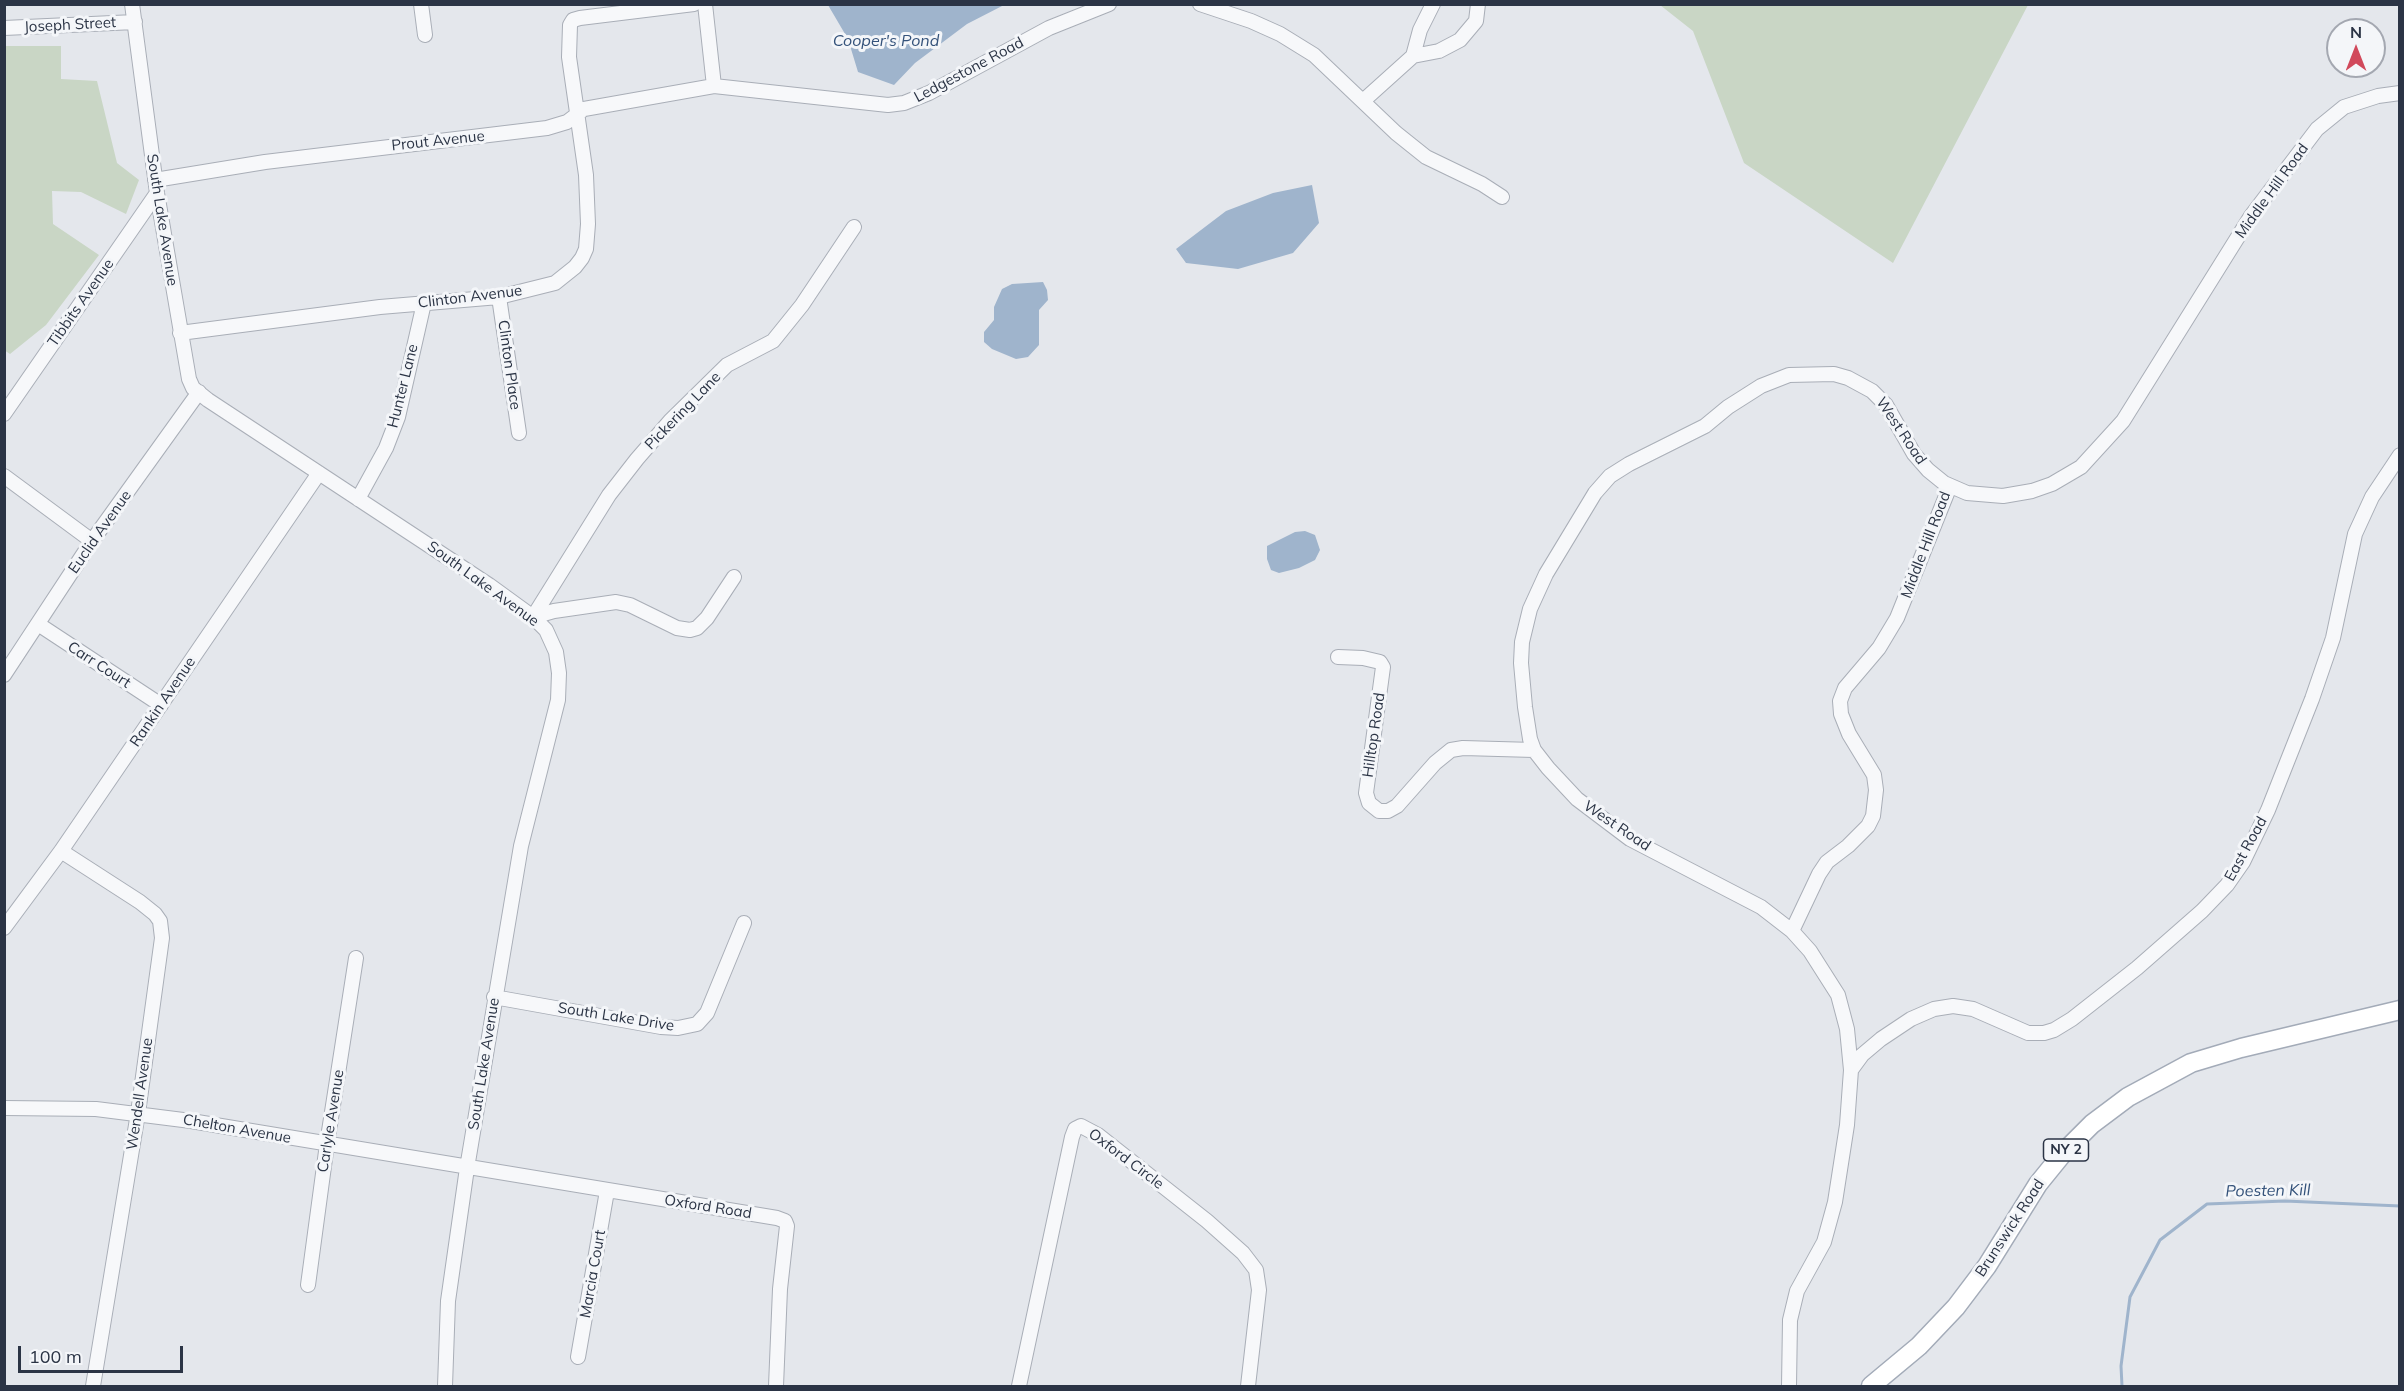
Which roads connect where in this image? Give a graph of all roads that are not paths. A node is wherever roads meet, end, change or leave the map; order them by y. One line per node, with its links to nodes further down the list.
1 (132, 4): 9 (street, South Lake Avenue)
2 (421, 4): 11 (street)
3 (694, 4): 16 (street, Clinton Avenue)
4 (705, 4): 13 (street)
5 (1109, 4): 13 (street, Ledgestone Road)
6 (1200, 4): 15 (street)
7 (1433, 4): 12 (street)
8 (1478, 4): 12 (street)
9 (135, 22): 10 (street, Joseph Street); 17 (street, South Lake Avenue)
10 (4, 28)
11 (425, 35)
12 (1413, 56): 15 (street)
13 (714, 86): 16 (street, Prout Avenue)
14 (2400, 93): 29 (street, Middle Hill Road)
15 (1364, 101): 18 (street)
16 (576, 115): 17 (street, Prout Avenue); 20 (street, Clinton Avenue)
17 (156, 186): 22 (street, South Lake Avenue); 24 (street, Tibbits Avenue)
18 (1502, 197)
19 (854, 227): 33 (street, Pickering Lane)
20 (499, 297): 21 (street, Clinton Avenue); 25 (street, Clinton Place)
21 (424, 303): 22 (street, Clinton Avenue); 30 (street, Hunter Lane)
22 (180, 333): 23 (street, South Lake Avenue)
23 (199, 392): 27 (street, South Lake Avenue); 31 (street, Euclid Avenue)
24 (4, 414)
25 (519, 433)
26 (2400, 455): 46 (street, East Road)
27 (319, 473): 30 (street, South Lake Avenue); 37 (street, Rankin Avenue)
28 (4, 476): 31 (street)
29 (1950, 486): 38 (street, West Road); 42 (street, Middle Hill Road)
30 (358, 499): 33 (street, South Lake Avenue)
31 (92, 541): 34 (street, Euclid Avenue)
32 (734, 577): 33 (street)
33 (533, 617): 44 (street, South Lake Avenue)
34 (38, 624): 36 (street, Euclid Avenue); 37 (street, Carr Court)
35 (1338, 657): 38 (street, Hilltop Road)
36 (4, 675)
37 (161, 705): 39 (street, Rankin Avenue)
38 (1534, 750): 42 (street, West Road)
39 (61, 852): 41 (street, Rankin Avenue); 48 (street, Wendell Avenue)
40 (744, 923): 44 (street, South Lake Drive)
41 (4, 928)
42 (1792, 931): 46 (street, West Road)
43 (357, 958): 49 (street, Carlyle Avenue)
44 (494, 997): 50 (street, South Lake Avenue)
45 (2400, 1010): 60 (main road, Brunswick Road / NY 2)
46 (1851, 1070): 59 (street, West Road)
47 (4, 1108): 48 (street, Chelton Avenue)
48 (138, 1113): 49 (street, Chelton Avenue); 54 (street, Wendell Avenue)
49 (327, 1144): 50 (street, Chelton Avenue); 52 (street, Carlyle Avenue)
50 (467, 1168): 51 (street, Oxford Road); 55 (street, South Lake Avenue)
51 (607, 1191): 53 (street, Marcia Court); 56 (street, Oxford Road)
52 (308, 1285)
53 (578, 1357)
54 (93, 1386)
55 (445, 1386)
56 (776, 1386)
57 (1019, 1386): 58 (street, Oxford Circle)
58 (1248, 1386)
59 (1789, 1386)
60 (1871, 1386)

